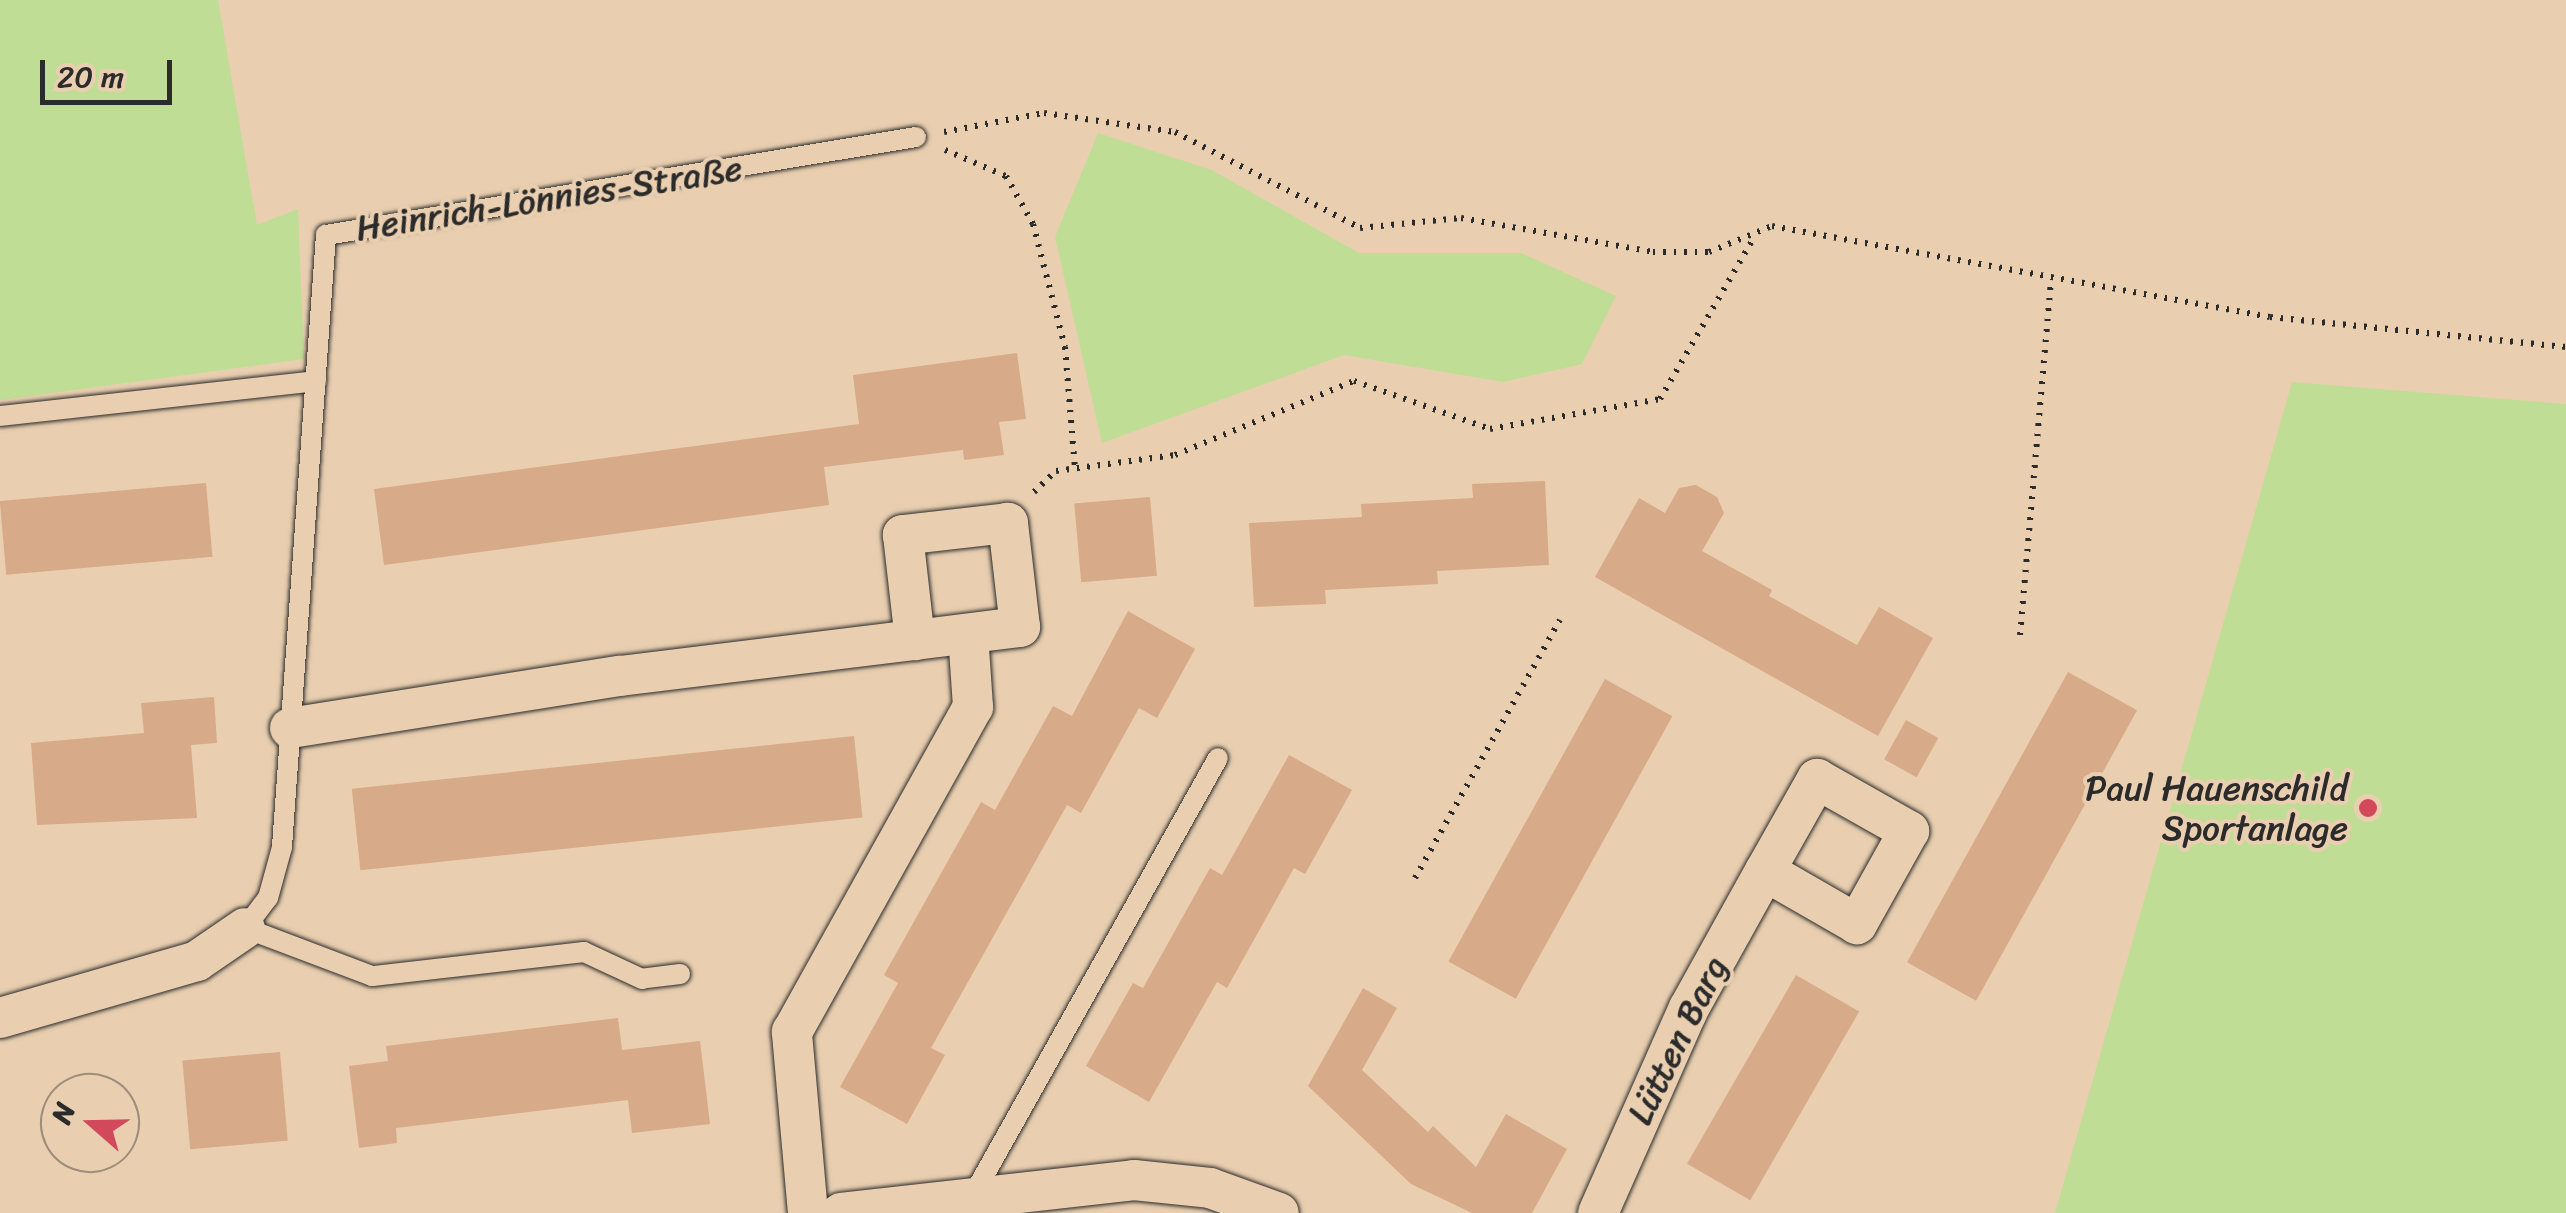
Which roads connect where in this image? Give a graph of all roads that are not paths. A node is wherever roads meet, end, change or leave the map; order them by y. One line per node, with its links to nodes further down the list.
1 (916, 137): 2 (lane, Heinrich-Lönnies-Straße)
2 (316, 381): 3 (lane); 6 (lane, Heinrich-Lönnies-Straße)
3 (0, 416)
4 (968, 634): 5 (street); 5 (street); 13 (street)
5 (915, 640): 6 (street)
6 (290, 728): 9 (lane, Heinrich-Lönnies-Straße)
7 (1218, 758): 12 (lane)
8 (1764, 872): 16 (street, Lütten Barg)
9 (246, 928): 10 (lane); 11 (street, Heinrich-Lönnies-Straße)
10 (680, 974)
11 (0, 1018)
12 (972, 1197): 14 (street); 15 (street)
13 (808, 1213)
14 (841, 1213)
15 (1279, 1213)
16 (1598, 1213)

